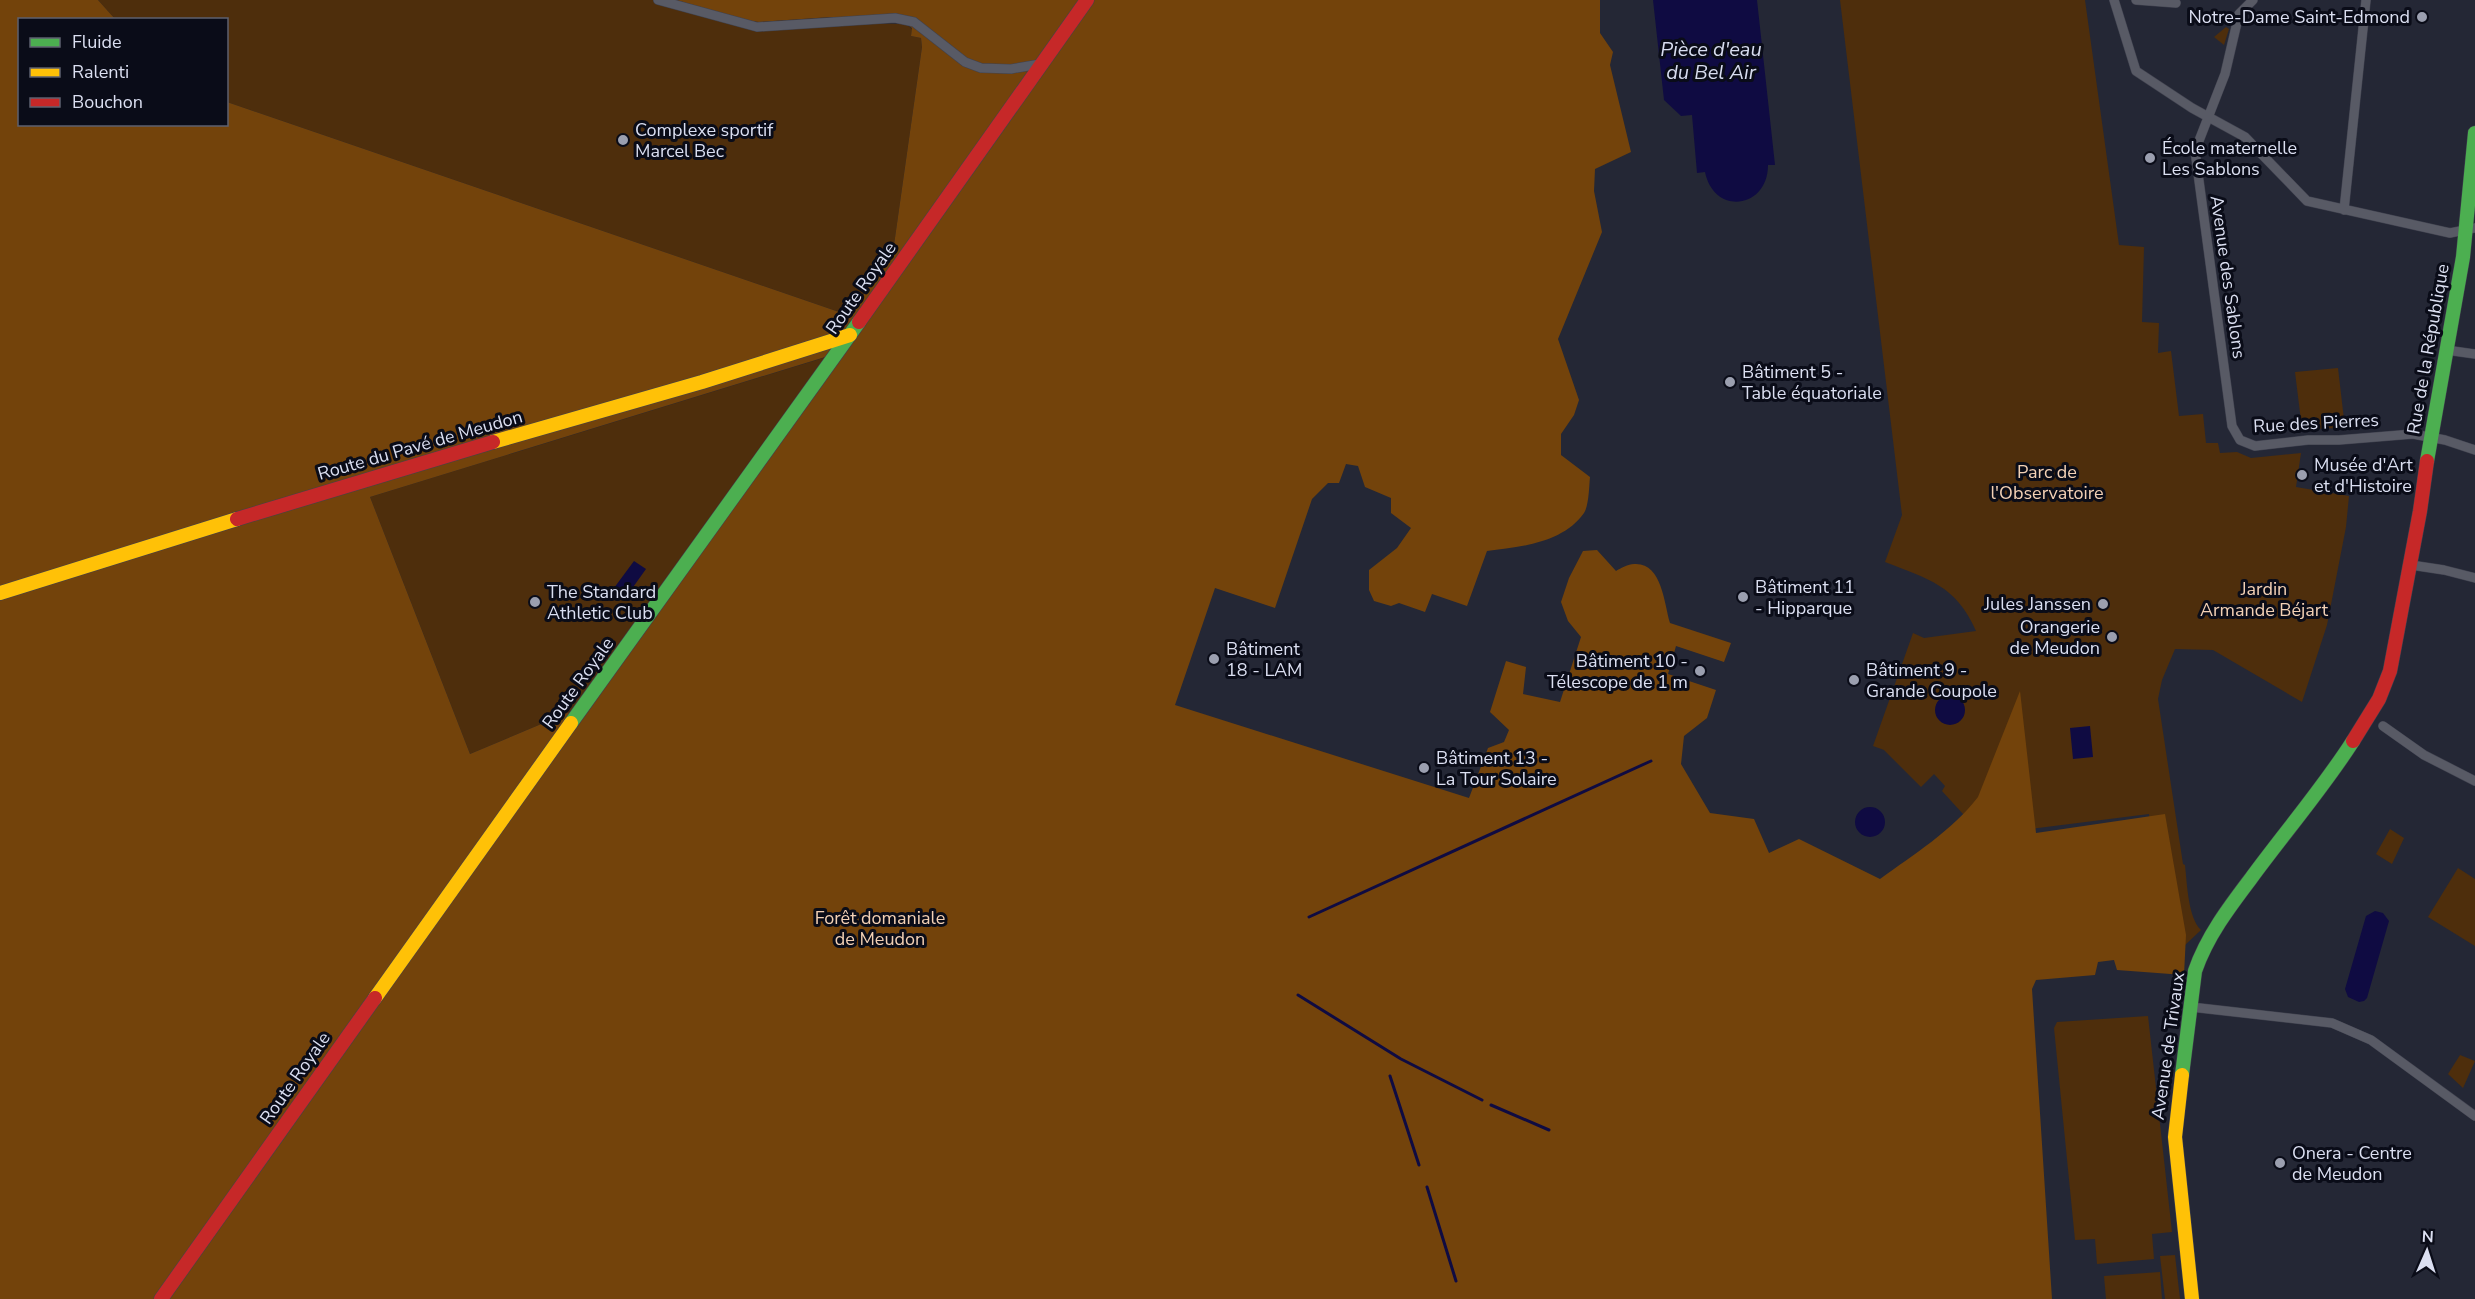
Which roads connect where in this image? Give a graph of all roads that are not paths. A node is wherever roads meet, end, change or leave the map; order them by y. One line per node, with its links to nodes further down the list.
1 (658, 0): 8 (street)
2 (1087, 0): 8 (street, Route Royale)
3 (2114, 0): 9 (street)
4 (2136, 0): 7 (street)
5 (2253, 0): 9 (street, Avenue des Sablons)
6 (2366, 0): 11 (street)
7 (2176, 3)
8 (1042, 64): 13 (street, Route Royale)
9 (2210, 118): 11 (street); 17 (street, Avenue des Sablons)
10 (2475, 134): 12 (street, Rue de la République)
11 (2344, 210): 12 (street)
12 (2471, 229): 14 (street, Rue de la République)
13 (850, 335): 21 (street, Route du Pavé de Meudon); 27 (street, Route Royale)
14 (2446, 350): 15 (street); 16 (street, Rue de la République)
15 (2475, 354)
16 (2430, 436): 17 (street, Rue des Pierres); 18 (street, Rue des Pierres); 19 (street, Rue de la République)
17 (2240, 441)
18 (2475, 450)
19 (2411, 565): 20 (street); 24 (street, Rue de la République)
20 (2475, 578)
21 (0, 592)
22 (2383, 726): 23 (street)
23 (2475, 781)
24 (2313, 797): 25 (street, Avenue de Trivaux)
25 (2191, 1007): 26 (street); 28 (street, Avenue de Trivaux)
26 (2475, 1116)
27 (162, 1299)
28 (2192, 1299)

